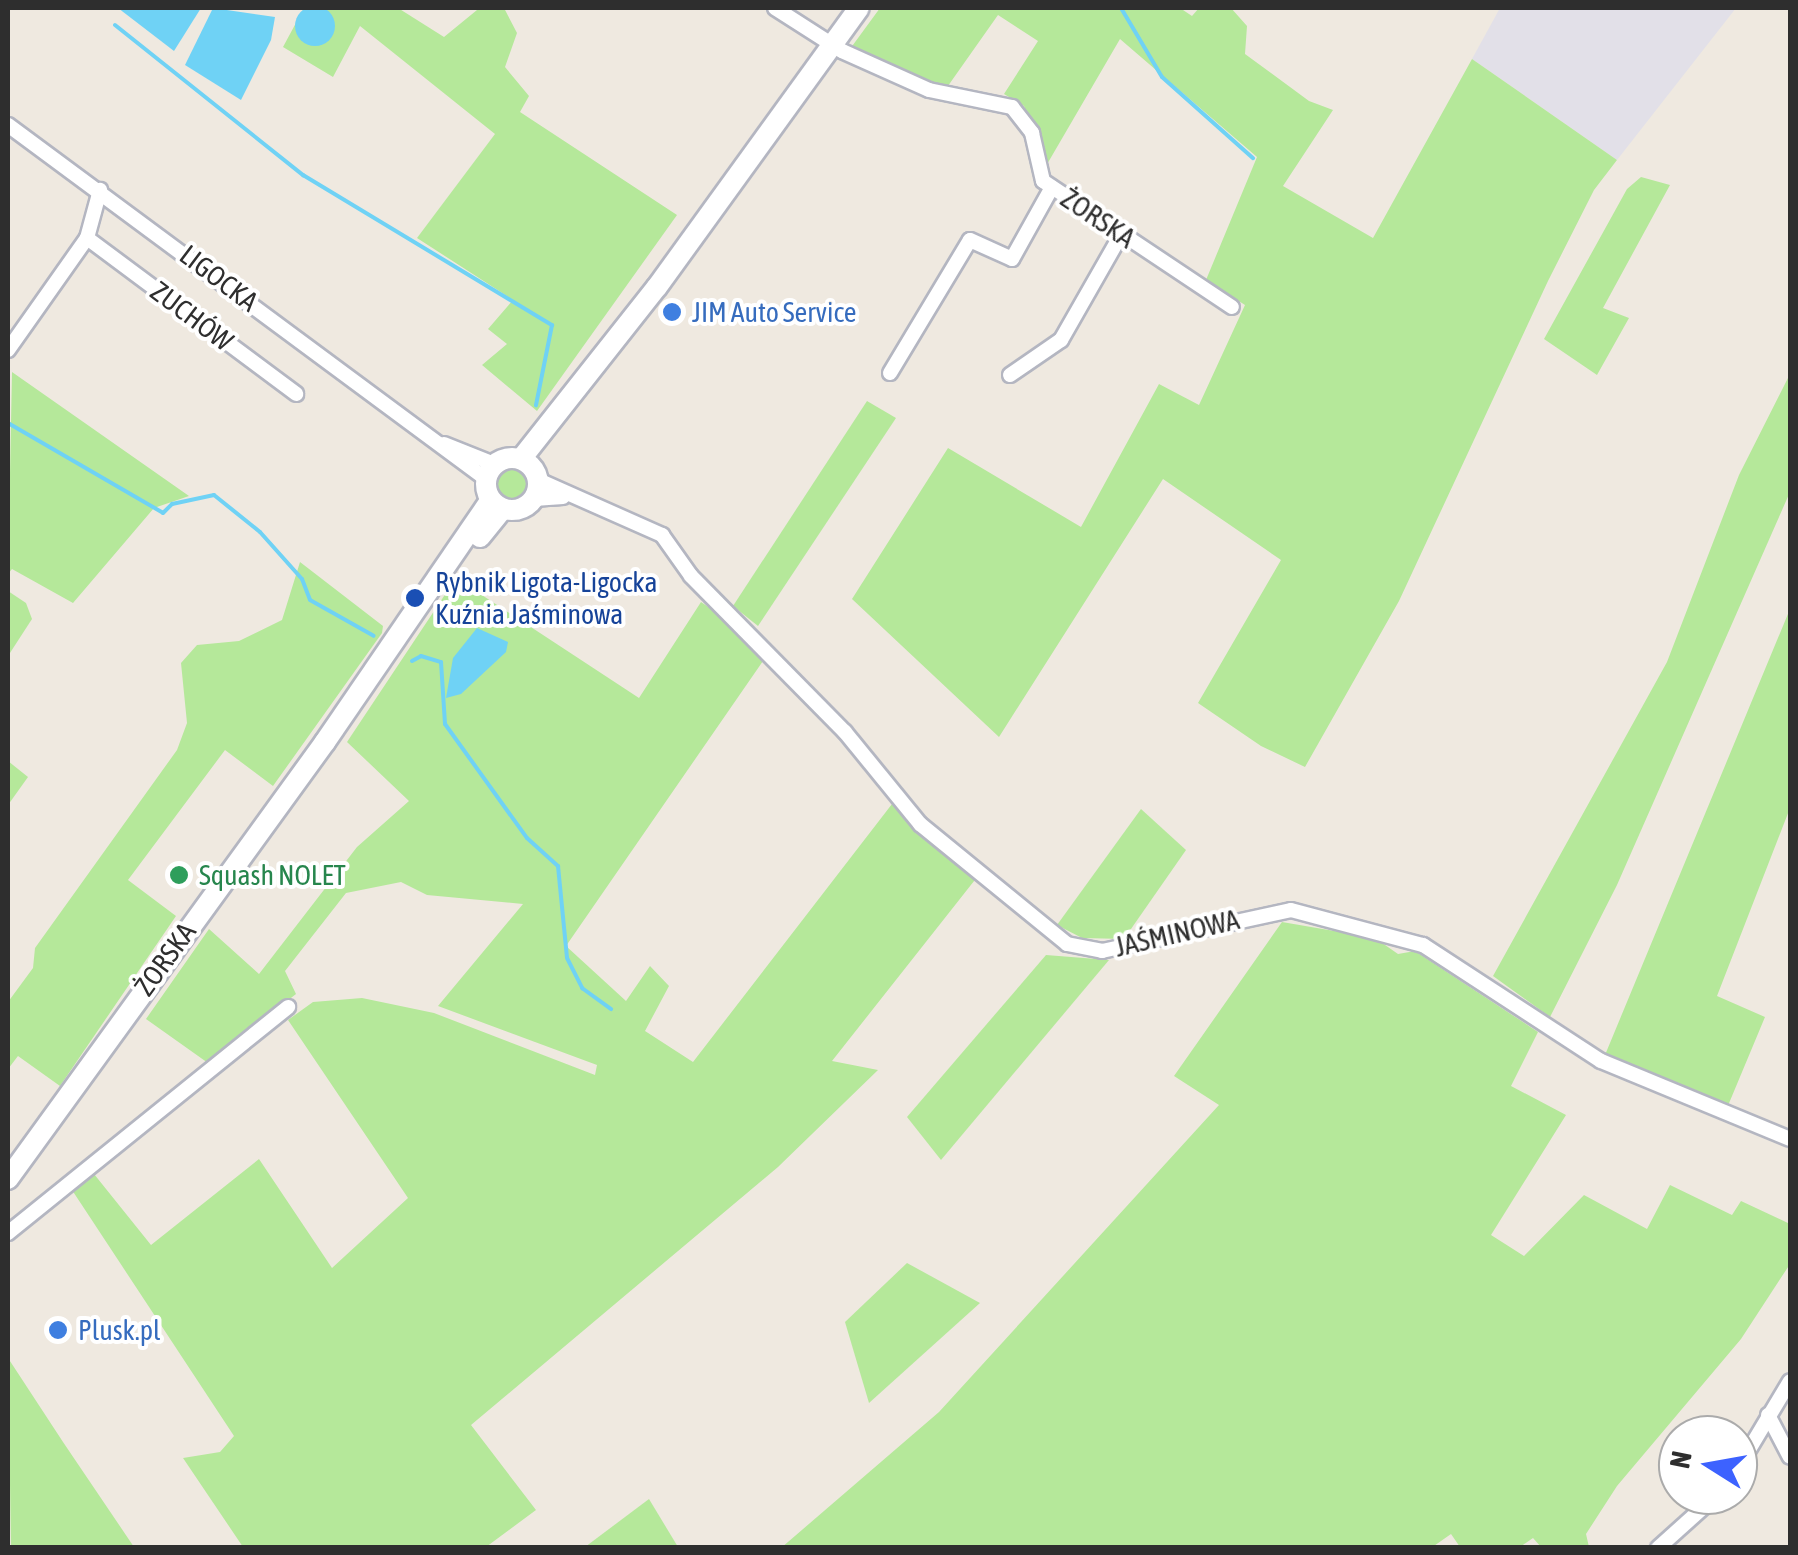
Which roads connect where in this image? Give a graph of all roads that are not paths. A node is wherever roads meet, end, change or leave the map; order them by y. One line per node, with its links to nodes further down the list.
1 (775, 8): 3 (street)
2 (859, 8): 3 (main road)
3 (833, 43): 5 (street, ŻORSKA); 14 (main road)
4 (8, 125): 6 (street, LIGOCKA)
5 (1052, 187): 7 (street, ŻORSKA); 11 (street)
6 (100, 190): 8 (street); 15 (street, LIGOCKA)
7 (1121, 235): 9 (street, ŻORSKA); 12 (street)
8 (87, 238): 10 (street); 13 (street, ZUCHÓW)
9 (1232, 306)
10 (8, 350)
11 (890, 373)
12 (1010, 375)
13 (296, 394)
14 (532, 476): 15 (main road); 15 (main road); 17 (street, JAŚMINOWA)
15 (493, 488): 18 (main road, ŻORSKA)
16 (288, 1007): 19 (street)
17 (1790, 1139)
18 (8, 1179)
19 (8, 1232)
20 (1790, 1380): 21 (street)
21 (1768, 1415): 22 (street); 23 (street)
22 (1758, 1433)
23 (1790, 1457)
24 (1695, 1515): 25 (street)
25 (1658, 1548)

